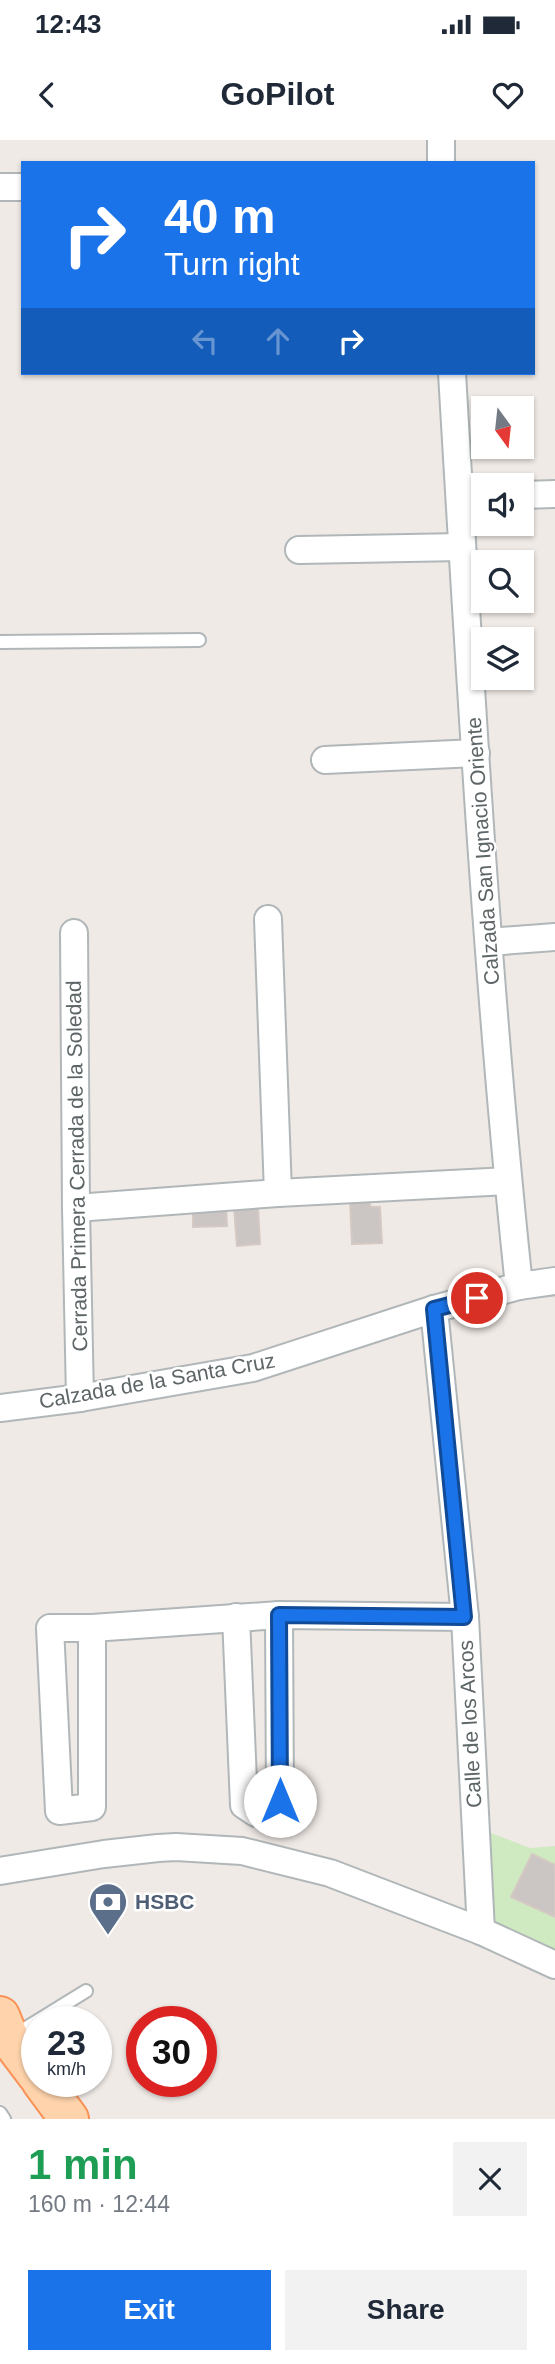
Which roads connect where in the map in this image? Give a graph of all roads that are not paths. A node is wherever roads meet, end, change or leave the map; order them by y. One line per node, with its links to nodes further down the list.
1 (441, 140): 2 (street)
2 (441, 161)
3 (0, 187): 4 (street)
4 (21, 187)
5 (452, 375): 8 (street, Calzada San Ignacio Oriente)
6 (555, 494): 7 (street)
7 (534, 495)
8 (471, 496): 9 (street, Calzada San Ignacio Oriente)
9 (462, 547): 10 (street); 13 (street, Calzada San Ignacio Oriente)
10 (299, 550)
11 (199, 640): 12 (lane)
12 (0, 642)
13 (475, 753): 14 (street); 18 (street, Calzada San Ignacio Oriente)
14 (325, 760)
15 (268, 919): 20 (street)
16 (74, 933): 21 (street, Cerrada Primera Cerrada de la Soledad)
17 (555, 937): 18 (street)
18 (489, 942): 19 (street, Calzada San Ignacio Oriente)
19 (508, 1181): 20 (street); 23 (street, Calzada San Ignacio Oriente)
20 (278, 1193): 21 (street)
21 (76, 1208): 25 (street, Cerrada Primera Cerrada de la Soledad)
22 (555, 1281): 23 (street, Calzada de la Santa Cruz)
23 (519, 1286): 24 (street, Calzada de la Santa Cruz)
24 (434, 1309): 25 (street, Calzada de la Santa Cruz); 29 (street, Calle de los Arcos)
25 (80, 1398): 26 (street, Calzada de la Santa Cruz)
26 (0, 1408)
27 (279, 1615): 28 (street); 28 (street); 29 (street)
28 (236, 1617): 30 (street)
29 (464, 1617): 32 (street, Calle de los Arcos)
30 (92, 1628): 30 (street)
31 (0, 1871): 32 (street)
32 (481, 1931): 33 (street)
33 (555, 1965)
34 (86, 1991): 35 (lane)
35 (5, 2027): 36 (main road)
36 (21, 2051)
37 (53, 2097): 40 (main road)
38 (0, 2113): 39 (lane)
39 (4, 2119)
40 (69, 2119)

